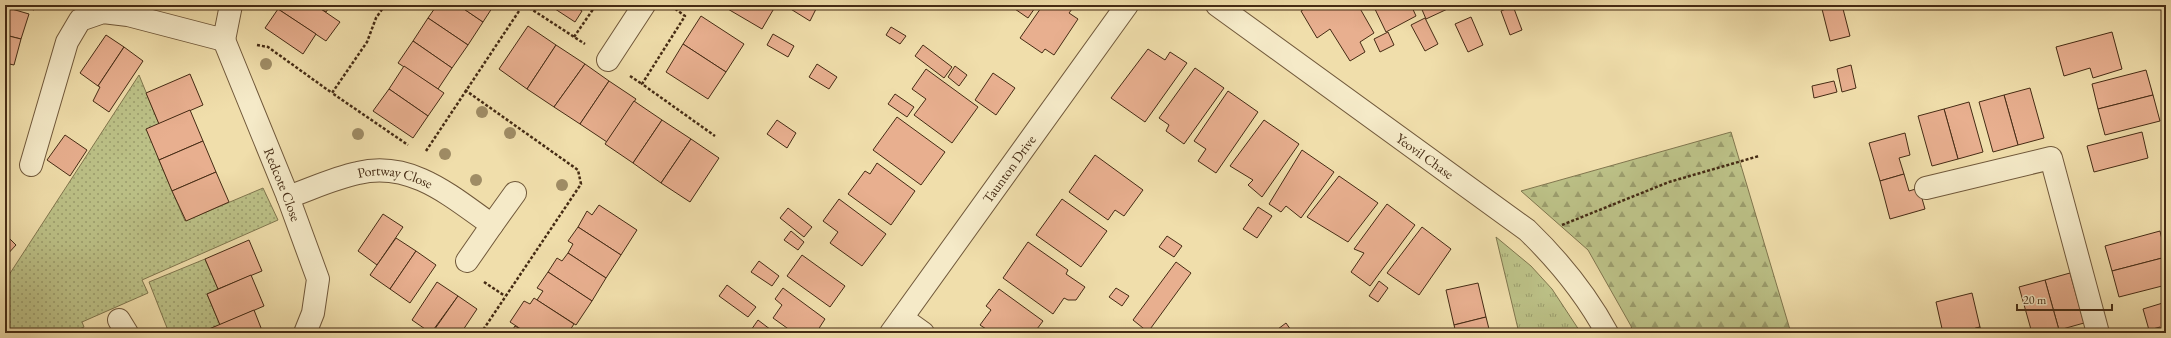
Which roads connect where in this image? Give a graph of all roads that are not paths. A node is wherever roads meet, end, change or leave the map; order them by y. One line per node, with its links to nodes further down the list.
1 (231, 5): 5 (street)
2 (644, 5): 6 (street)
3 (1127, 5): 13 (street, Taunton Drive)
4 (1217, 5): 16 (street, Yeovil Chase)
5 (224, 40): 7 (street); 10 (street, Redcote Close)
6 (608, 60)
7 (31, 165)
8 (1926, 188): 17 (street)
9 (515, 193): 11 (street)
10 (288, 197): 11 (street, Portway Close); 14 (street, Redcote Close)
11 (492, 225): 12 (street)
12 (467, 261)
13 (897, 326): 15 (street)
14 (305, 333)
15 (923, 333)
16 (1607, 333)
17 (2098, 333)

